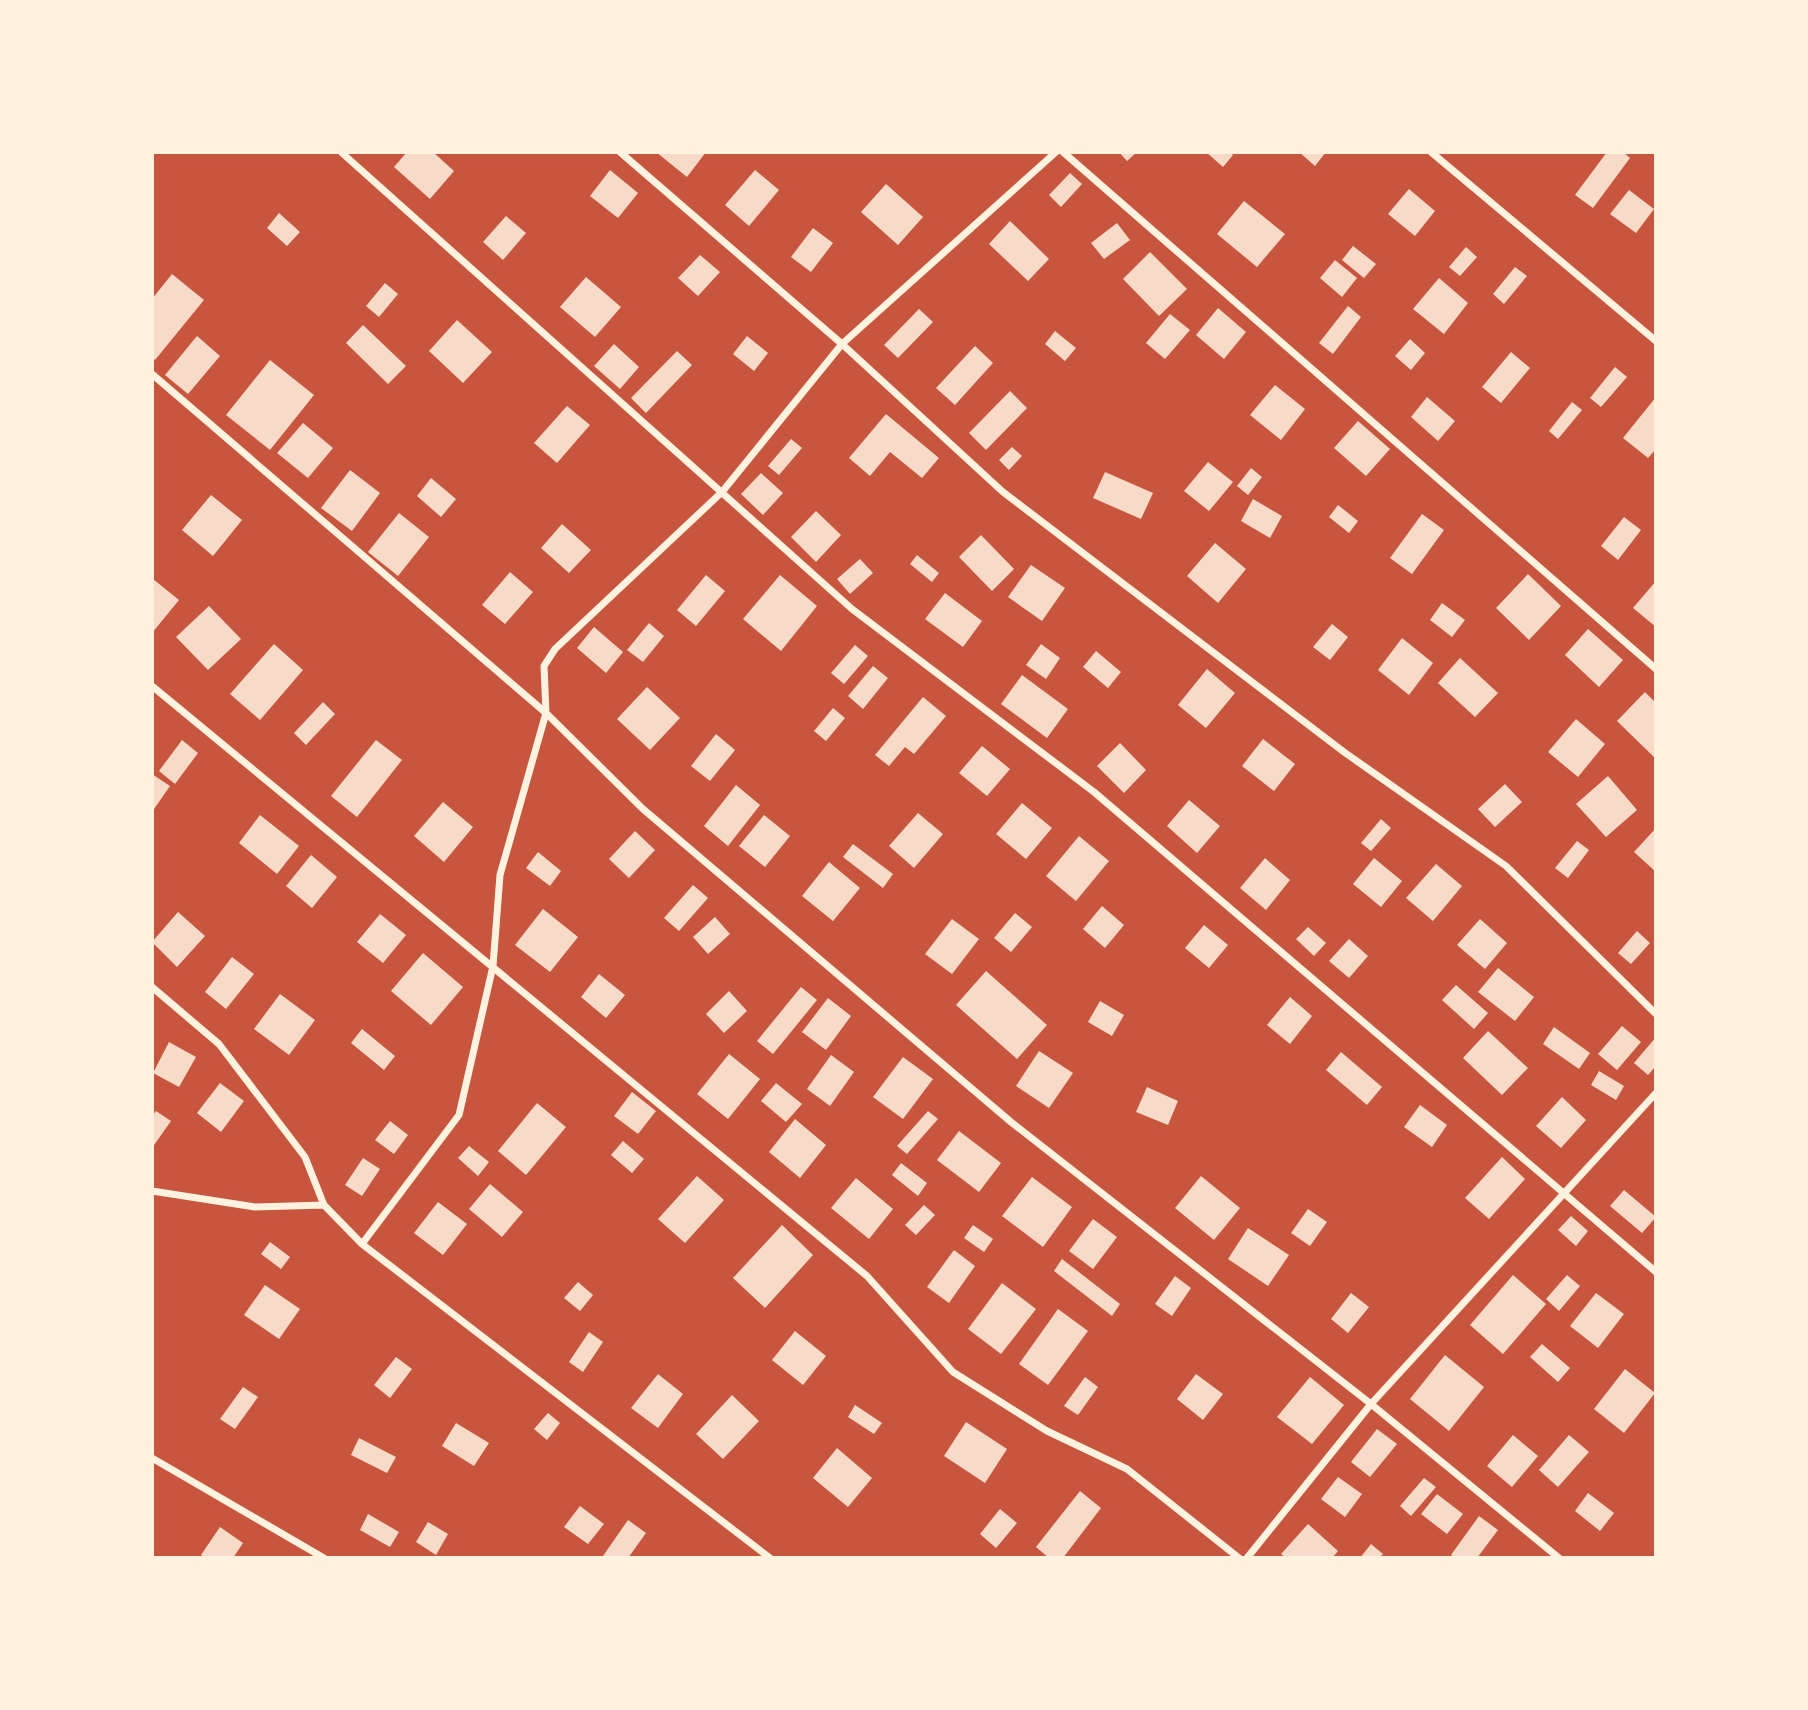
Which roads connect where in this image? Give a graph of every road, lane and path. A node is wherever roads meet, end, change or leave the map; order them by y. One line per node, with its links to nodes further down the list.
1 (341, 152): 9 (street)
2 (620, 152): 7 (street)
3 (1056, 152): 7 (street)
4 (1063, 152): 10 (street)
5 (1432, 152): 6 (street)
6 (1656, 341)
7 (842, 344): 9 (street); 15 (street)
8 (152, 374): 12 (street)
9 (722, 492): 12 (street); 18 (street)
10 (1656, 669)
11 (152, 686): 13 (street)
12 (546, 713): 13 (street); 22 (street)
13 (493, 966): 20 (street); 26 (street)
14 (152, 987): 19 (street)
15 (1656, 1014)
16 (1656, 1093): 18 (street)
17 (152, 1191): 19 (street)
18 (1564, 1194): 21 (street); 22 (street)
19 (324, 1205): 20 (street)
20 (362, 1244): 25 (street)
21 (1656, 1272)
22 (1371, 1404): 27 (street); 28 (street)
23 (152, 1458): 24 (street)
24 (324, 1558)
25 (770, 1558)
26 (1240, 1558)
27 (1247, 1558)
28 (1559, 1558)

